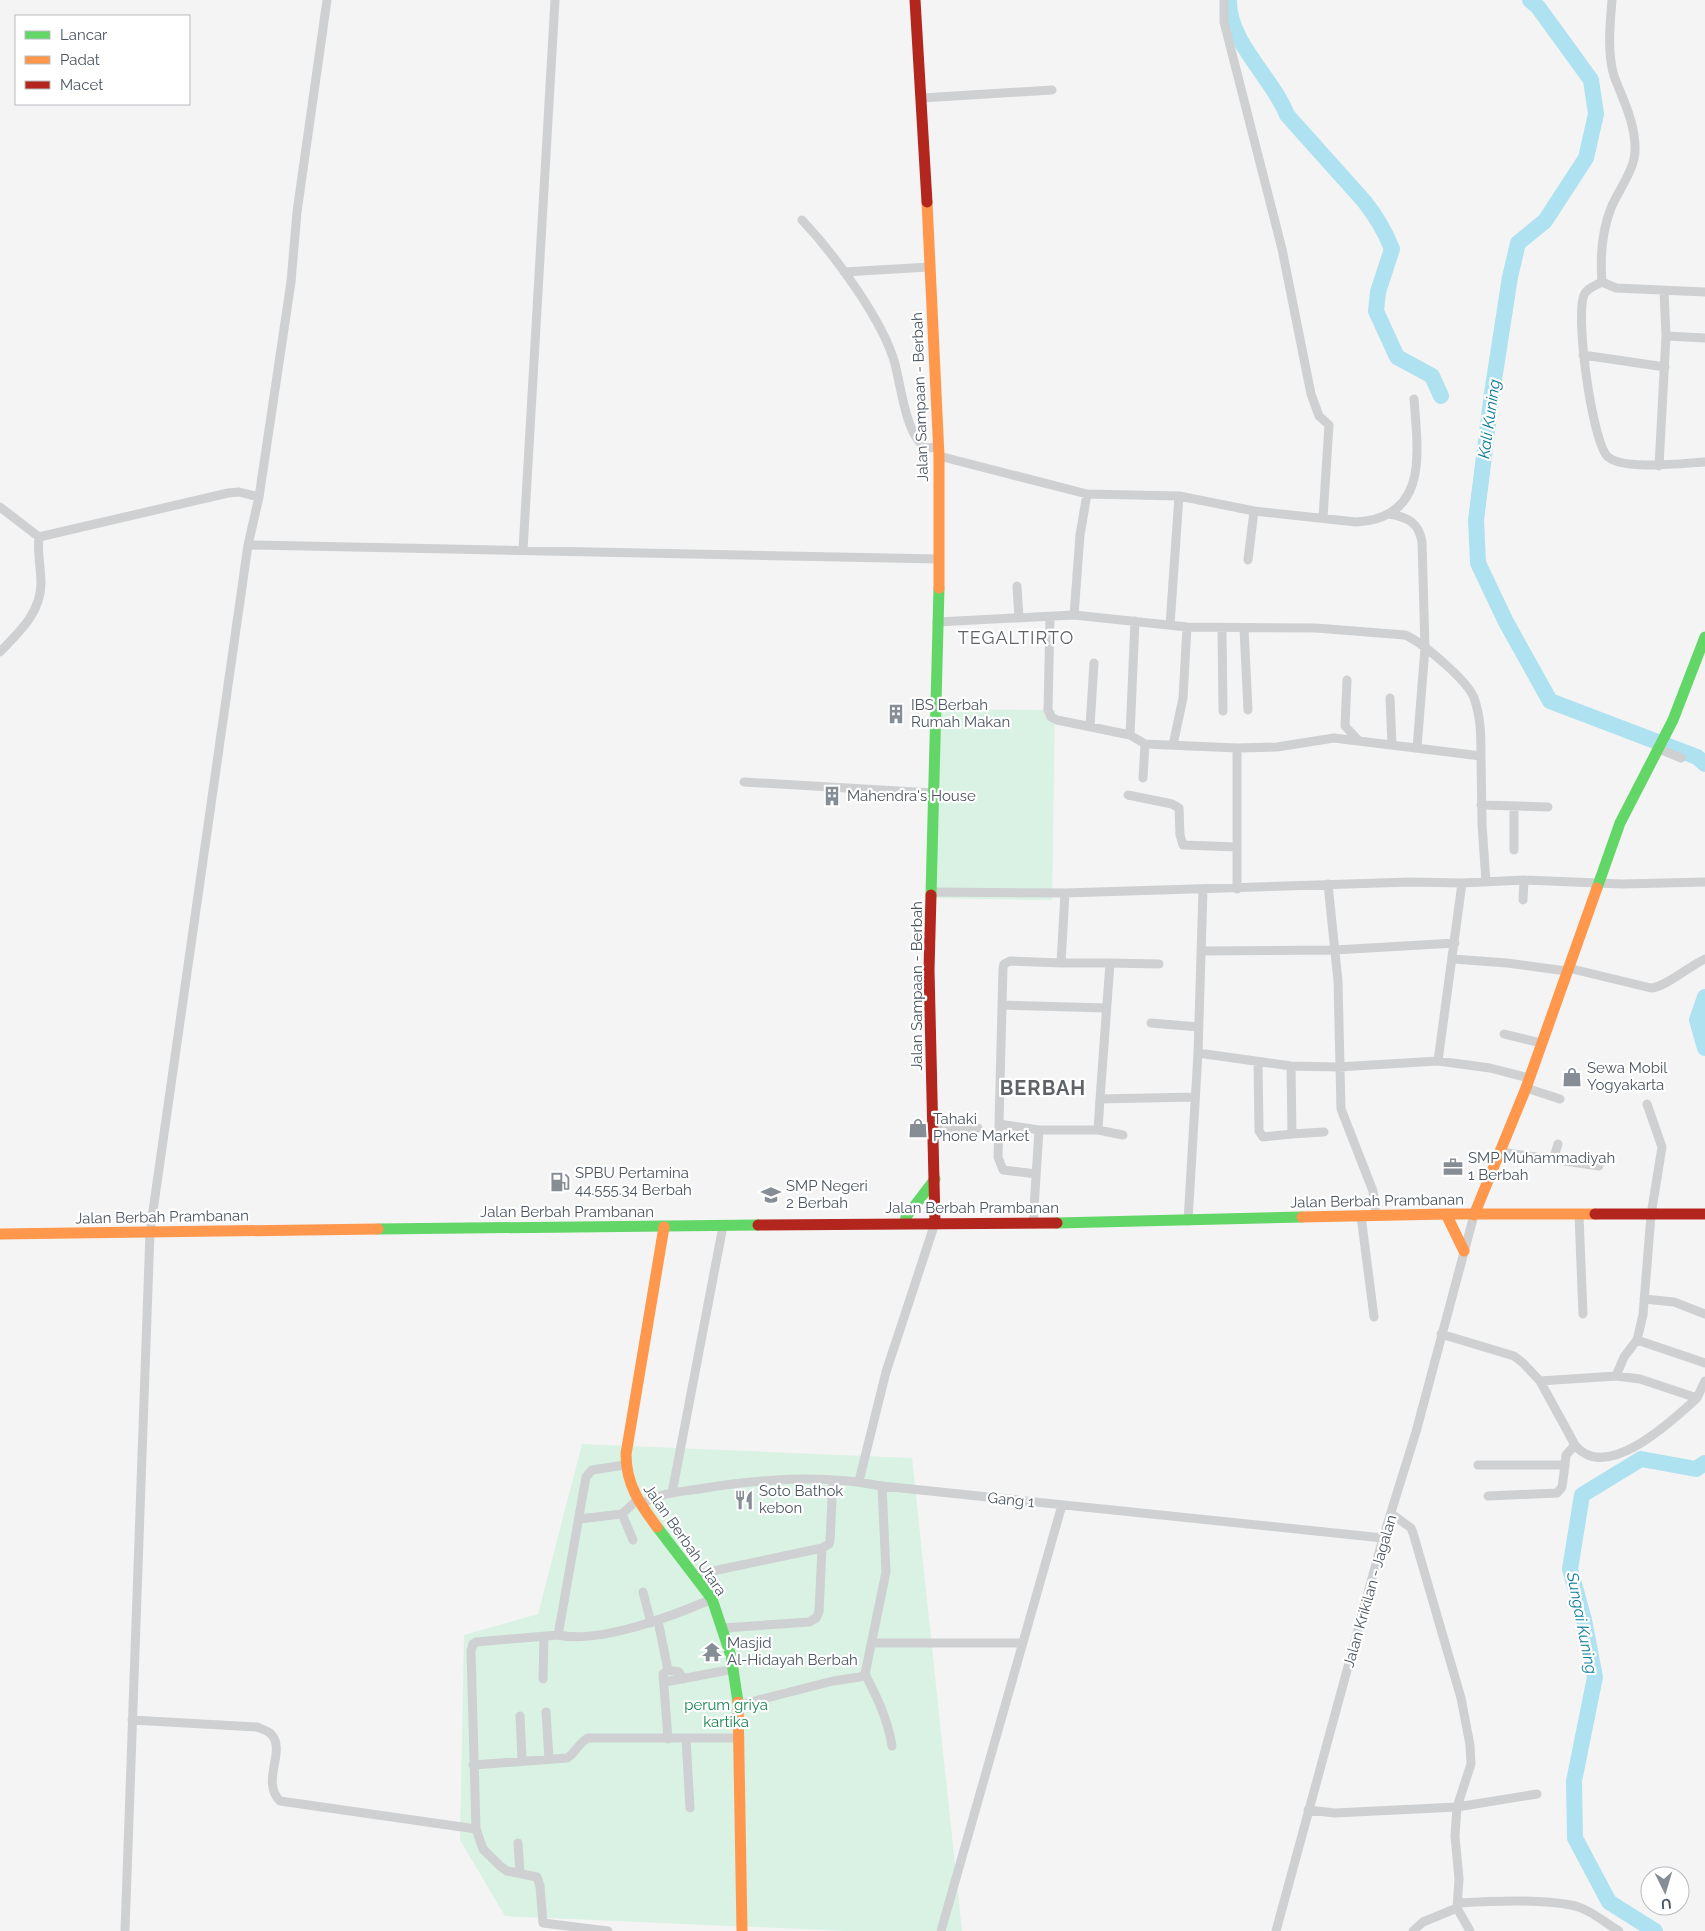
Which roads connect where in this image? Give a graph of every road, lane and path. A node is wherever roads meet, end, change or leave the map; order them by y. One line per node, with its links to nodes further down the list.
1 (327, 0): 24 (street)
2 (554, 0): 31 (street)
3 (915, 0): 7 (main road, Jalan Sampaan - Berbah)
4 (1224, 0): 28 (street)
5 (1612, 0): 11 (street)
6 (1052, 90): 7 (street)
7 (922, 98): 9 (main road, Jalan Sampaan - Berbah)
8 (802, 220): 10 (street)
9 (929, 267): 10 (street); 19 (main road, Jalan Sampaan - Berbah)
10 (844, 272): 19 (street)
11 (1602, 282): 12 (street); 16 (street)
12 (1664, 291): 13 (street); 14 (street)
13 (1705, 292)
14 (1666, 336): 15 (street); 17 (street)
15 (1705, 338)
16 (1583, 355): 17 (street); 21 (street)
17 (1665, 367): 21 (street)
18 (1414, 399): 27 (street)
19 (939, 451): 22 (street); 32 (main road, Jalan Sampaan - Berbah)
20 (1705, 462): 21 (street)
21 (1659, 466)
22 (1087, 494): 23 (street); 35 (street)
23 (1180, 496): 26 (street); 40 (street)
24 (258, 497): 29 (street); 30 (street)
25 (0, 507): 29 (street)
26 (1254, 511): 28 (street); 33 (street)
27 (1389, 514): 28 (street); 45 (street)
28 (1323, 518)
29 (39, 537): 46 (street)
30 (248, 545): 31 (street); 135 (street)
31 (523, 550): 32 (street)
32 (939, 559): 39 (main road, Jalan Sampaan - Berbah)
33 (1248, 560)
34 (1017, 586): 37 (street)
35 (1074, 616): 36 (street); 38 (street)
36 (1050, 617): 37 (street); 52 (street)
37 (1019, 618): 39 (street)
38 (1134, 621): 40 (street); 53 (street)
39 (937, 622): 65 (main road, Jalan Sampaan - Berbah)
40 (1170, 625): 41 (street)
41 (1187, 627): 42 (street); 56 (street)
42 (1222, 628): 43 (street); 51 (street)
43 (1244, 628): 45 (street); 50 (street)
44 (1705, 637): 60 (main road)
45 (1425, 648): 59 (street); 61 (street)
46 (0, 652)
47 (1094, 663): 52 (street)
48 (1347, 680): 54 (street)
49 (1390, 698): 57 (street)
50 (1248, 710)
51 (1223, 711)
52 (1090, 726): 53 (street)
53 (1130, 735): 55 (street)
54 (1359, 741): 57 (street); 58 (street)
55 (1145, 744): 56 (street); 63 (street)
56 (1173, 745): 58 (street)
57 (1392, 745): 59 (street)
58 (1236, 748): 70 (street)
59 (1417, 748): 61 (street)
60 (1657, 748): 62 (street); 76 (main road)
61 (1481, 756): 67 (street)
62 (1681, 758)
63 (1143, 778)
64 (744, 782): 65 (street)
65 (933, 793): 80 (main road, Jalan Sampaan - Berbah)
66 (1128, 795): 70 (street)
67 (1481, 805): 68 (street); 73 (street)
68 (1514, 806): 69 (street); 71 (street)
69 (1548, 807)
70 (1237, 847): 79 (street)
71 (1514, 850)
72 (1524, 880): 73 (street); 76 (street); 82 (street)
73 (1486, 882): 75 (street)
74 (1705, 882): 76 (street)
75 (1462, 883): 77 (street); 83 (street)
76 (1598, 883): 91 (main road)
77 (1328, 884): 79 (street); 84 (street)
78 (1203, 889): 79 (street); 81 (street); 85 (street)
79 (1237, 889)
80 (931, 892): 81 (street); 110 (main road, Jalan Sampaan - Berbah)
81 (1065, 893): 88 (street)
82 (1523, 900)
83 (1455, 943): 84 (street); 86 (street)
84 (1335, 950): 85 (street); 102 (street)
85 (1201, 951): 95 (street)
86 (1453, 959): 91 (street); 99 (street)
87 (1705, 959): 91 (street)
88 (1061, 962): 89 (street); 92 (street)
89 (1110, 962): 90 (street); 93 (street)
90 (1159, 964)
91 (1567, 970): 97 (main road)
92 (1002, 1005): 93 (street); 108 (street)
93 (1106, 1008): 106 (street)
94 (1151, 1023): 95 (street)
95 (1199, 1027): 98 (street)
96 (1504, 1034): 97 (street)
97 (1541, 1044): 103 (main road)
98 (1198, 1053): 100 (street); 104 (street)
99 (1438, 1061): 102 (street); 103 (street)
100 (1258, 1062): 101 (street); 114 (street)
101 (1292, 1066): 102 (street); 114 (street)
102 (1338, 1067): 124 (street)
103 (1527, 1083): 105 (street); 117 (main road)
104 (1195, 1097): 106 (street); 129 (street)
105 (1560, 1098)
106 (1100, 1099): 112 (street)
107 (1647, 1104): 127 (street)
108 (999, 1124): 111 (street); 120 (street)
109 (978, 1128): 110 (street)
110 (934, 1129): 121 (main road, Jalan Sampaan - Berbah)
111 (1039, 1130): 112 (street); 120 (street)
112 (1098, 1130): 115 (street)
113 (1324, 1132): 114 (street)
114 (1292, 1134)
115 (1123, 1135)
116 (1558, 1144): 118 (street)
117 (1501, 1152): 118 (street); 125 (main road)
118 (1553, 1160): 119 (street)
119 (1599, 1166)
120 (1036, 1174): 132 (street)
121 (936, 1179): 130 (main road); 131 (main road, Jalan Sampaan - Berbah)
122 (1446, 1214): 124 (main road, Jalan Berbah Prambanan); 125 (main road, Jalan Berbah Prambanan); 137 (main road)
123 (1705, 1214): 127 (main road, Jalan Berbah Prambanan)
124 (1376, 1215): 128 (main road, Jalan Berbah Prambanan)
125 (1474, 1215): 126 (main road, Jalan Berbah Prambanan); 137 (street, Jalan Krikilan - Jagalan)
126 (1579, 1215): 127 (main road, Jalan Berbah Prambanan); 139 (street)
127 (1651, 1215): 138 (street)
128 (1361, 1216): 129 (main road, Jalan Berbah Prambanan); 141 (street)
129 (1188, 1221): 132 (main road, Jalan Berbah Prambanan)
130 (905, 1223): 131 (main road, Jalan Berbah Prambanan); 133 (main road, Jalan Berbah Prambanan)
131 (935, 1223): 132 (main road, Jalan Berbah Prambanan); 154 (street)
132 (1033, 1224)
133 (723, 1226): 134 (main road, Jalan Berbah Prambanan); 156 (street)
134 (664, 1227): 135 (main road, Jalan Berbah Prambanan); 151 (main road, Jalan Berbah Utara)
135 (150, 1232): 136 (main road, Jalan Berbah Prambanan); 184 (street)
136 (0, 1234)
137 (1464, 1250): 142 (street, Jalan Krikilan - Jagalan)
138 (1644, 1299): 140 (street); 143 (street)
139 (1583, 1314)
140 (1705, 1314)
141 (1374, 1317)
142 (1441, 1334): 146 (street); 161 (street, Jalan Krikilan - Jagalan)
143 (1637, 1340): 144 (street); 145 (street)
144 (1705, 1363)
145 (1616, 1376): 146 (street); 148 (street)
146 (1540, 1381): 149 (street)
147 (1705, 1381): 148 (street)
148 (1697, 1398): 149 (street)
149 (1575, 1445): 150 (street)
150 (1564, 1464): 152 (street); 157 (street)
151 (625, 1465): 158 (main road, Jalan Berbah Utara); 162 (street)
152 (1478, 1465)
153 (833, 1480): 154 (street, Gang 1); 156 (street, Gang 1); 165 (street)
154 (859, 1481): 155 (street, Gang 1)
155 (882, 1486): 159 (street, Gang 1); 173 (street)
156 (672, 1493): 158 (street, Gang 1)
157 (1488, 1496)
158 (639, 1502): 160 (street, Gang 1); 166 (main road, Jalan Berbah Utara)
159 (1062, 1505): 163 (street, Gang 1); 204 (street)
160 (622, 1514): 162 (street); 164 (street)
161 (1392, 1514): 163 (street, Jalan Krikilan - Jagalan); 193 (street)
162 (579, 1519): 171 (street)
163 (1383, 1538): 195 (street, Jalan Krikilan - Jagalan)
164 (633, 1540)
165 (822, 1548): 166 (street); 170 (street)
166 (694, 1575): 168 (main road, Jalan Berbah Utara)
167 (643, 1592): 169 (street)
168 (712, 1600): 169 (street); 170 (main road, Jalan Berbah Utara)
169 (654, 1622): 171 (street); 176 (street)
170 (723, 1628): 175 (main road, Jalan Berbah Utara)
171 (558, 1635): 172 (street)
172 (544, 1637): 178 (street); 191 (street)
173 (872, 1643): 174 (street); 177 (street)
174 (1020, 1643)
175 (734, 1669): 179 (street); 181 (main road, Jalan Berbah Utara)
176 (668, 1670): 179 (street); 180 (street)
177 (865, 1674): 181 (street); 188 (street)
178 (543, 1679)
179 (683, 1679): 180 (street)
180 (664, 1682): 186 (street)
181 (739, 1705): 185 (main road, Jalan Berbah Utara)
182 (546, 1712): 189 (street)
183 (520, 1716): 190 (street)
184 (132, 1720): 196 (street); 201 (street)
185 (740, 1738): 187 (street); 203 (main road, Jalan Berbah Utara)
186 (668, 1739): 187 (street); 189 (street)
187 (686, 1739): 194 (street)
188 (892, 1746)
189 (549, 1759): 190 (street)
190 (522, 1760): 191 (street)
191 (473, 1765): 196 (street)
192 (1538, 1794): 193 (street)
193 (1457, 1807): 195 (street); 199 (street)
194 (690, 1808)
195 (1308, 1810): 205 (street, Jalan Krikilan - Jagalan)
196 (476, 1829): 198 (street)
197 (518, 1843): 198 (street)
198 (520, 1873): 200 (street)
199 (1458, 1906): 206 (street); 207 (street); 208 (street)
200 (542, 1927): 202 (street)
201 (124, 1931)
202 (608, 1931)
203 (742, 1931)
204 (941, 1931)
205 (1276, 1931)
206 (1413, 1931)
207 (1470, 1931)
208 (1618, 1931)

